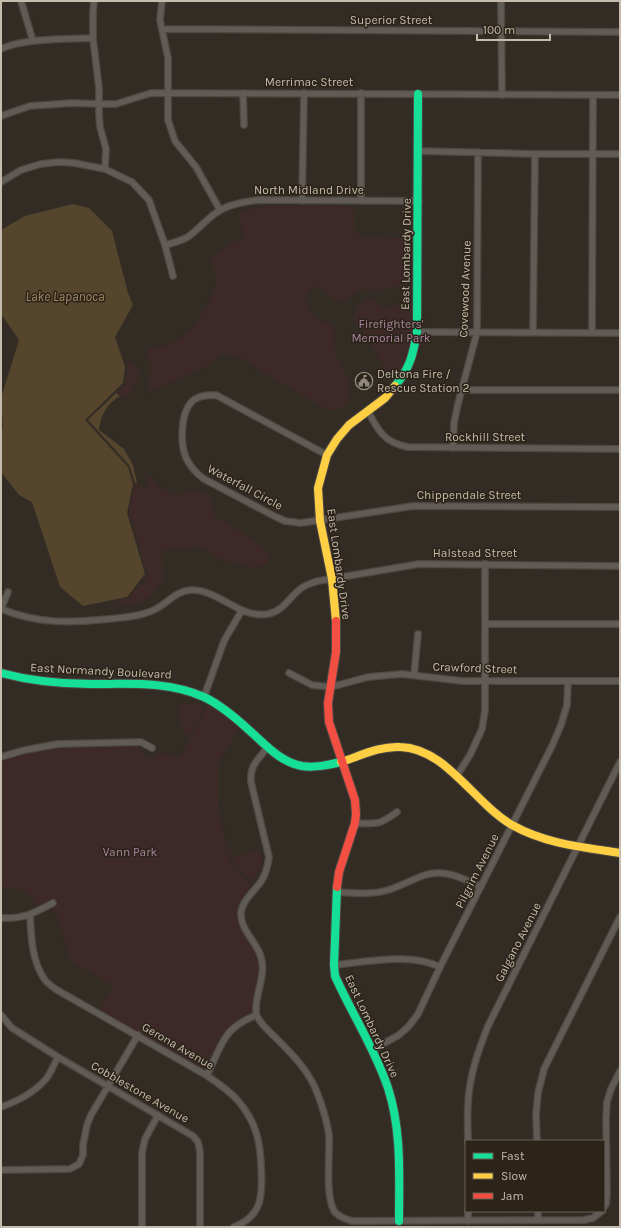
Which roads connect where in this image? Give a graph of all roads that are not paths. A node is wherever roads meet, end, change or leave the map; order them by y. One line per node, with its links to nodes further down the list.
1 (21, 1): 9 (street)
2 (94, 1): 8 (street)
3 (162, 1): 5 (street)
4 (501, 1): 6 (street)
5 (162, 30): 6 (street, Superior Street); 11 (street)
6 (501, 32): 7 (street, Superior Street); 17 (street)
7 (620, 32)
8 (93, 38): 9 (street); 19 (street)
9 (33, 41): 10 (street)
10 (1, 49)
11 (168, 92): 12 (street, Merrimac Street); 19 (street, Merrimac Street); 32 (street)
12 (243, 93): 13 (street, Merrimac Street); 21 (street)
13 (304, 93): 14 (street, Merrimac Street); 29 (street)
14 (361, 93): 15 (street, Merrimac Street); 30 (street)
15 (418, 94): 17 (street, Merrimac Street); 22 (street, East Lombardy Drive)
16 (593, 94): 17 (street, Merrimac Street); 18 (street, Merrimac Street); 25 (street)
17 (502, 95)
18 (620, 95)
19 (100, 104): 20 (street, Merrimac Street); 27 (street)
20 (1, 116)
21 (244, 125)
22 (419, 152): 23 (street); 31 (street, East Lombardy Drive)
23 (478, 152): 24 (street); 36 (street, Covewood Avenue)
24 (536, 154): 25 (street); 37 (street)
25 (593, 154): 26 (street); 38 (street)
26 (620, 154)
27 (105, 169): 28 (street); 33 (street)
28 (1, 182)
29 (302, 201): 30 (street, North Midland Drive); 32 (street, North Midland Drive)
30 (361, 201): 31 (street, North Midland Drive)
31 (419, 201): 35 (street, East Lombardy Drive)
32 (220, 210): 33 (street, North Midland Drive)
33 (165, 245): 34 (street)
34 (173, 276)
35 (417, 332): 36 (street); 42 (street, East Lombardy Drive)
36 (477, 332): 37 (street); 40 (street, Covewood Avenue)
37 (534, 332): 38 (street)
38 (592, 333): 39 (street)
39 (620, 333)
40 (463, 390): 41 (street); 43 (street, Covewood Avenue)
41 (620, 390)
42 (368, 411): 43 (street, Rockhill Street); 45 (street, East Lombardy Drive)
43 (453, 448): 44 (street, Rockhill Street)
44 (620, 449)
45 (328, 455): 47 (street, East Lombardy Drive); 47 (street, Waterfall Circle)
46 (620, 506): 47 (street, Chippendale Street)
47 (320, 521): 50 (street, East Lombardy Drive)
48 (486, 564): 49 (street, Halstead Street); 50 (street, Halstead Street); 54 (street)
49 (620, 566)
50 (332, 579): 53 (street, Halstead Street); 63 (street, East Lombardy Drive)
51 (8, 592): 52 (street)
52 (1, 609): 53 (street, Halstead Street)
53 (242, 610): 64 (street)
54 (485, 624): 55 (street); 60 (street)
55 (620, 624)
56 (418, 634): 59 (street)
57 (1, 673): 64 (street, East Normandy Boulevard)
58 (289, 674): 63 (street)
59 (414, 675): 60 (street, Crawford Street); 63 (street, Crawford Street)
60 (485, 681): 61 (street, Crawford Street); 70 (street)
61 (568, 681): 62 (street, Crawford Street); 73 (street, Pilgrim Avenue)
62 (620, 681)
63 (331, 687): 68 (street, East Lombardy Drive)
64 (204, 697): 66 (street, East Normandy Boulevard)
65 (152, 748): 67 (street)
66 (267, 748): 68 (street, East Normandy Boulevard); 85 (street)
67 (1, 757)
68 (341, 761): 70 (street, East Normandy Boulevard); 72 (street, East Lombardy Drive)
69 (620, 762): 74 (street, Galgano Avenue)
70 (456, 777): 73 (street, East Normandy Boulevard)
71 (397, 812): 72 (street)
72 (355, 823): 77 (street, East Lombardy Drive)
73 (513, 824): 74 (street, East Normandy Boulevard); 76 (street, Pilgrim Avenue)
74 (578, 848): 75 (street, East Normandy Boulevard); 94 (street, Galgano Avenue)
75 (620, 853)
76 (481, 887): 77 (street); 83 (street, Pilgrim Avenue)
77 (336, 892): 82 (street, East Lombardy Drive)
78 (54, 903): 79 (street)
79 (30, 915): 81 (street); 86 (street, Gerona Avenue)
80 (620, 917): 95 (street)
81 (1, 918)
82 (334, 965): 83 (street); 87 (street, East Lombardy Drive)
83 (440, 967): 87 (street, Pilgrim Avenue)
84 (1, 1015): 88 (street, Cobblestone Avenue)
85 (256, 1015): 90 (street); 101 (street)
86 (138, 1035): 90 (street, Gerona Avenue); 91 (street)
87 (372, 1050): 101 (street, East Lombardy Drive)
88 (58, 1057): 91 (street, Cobblestone Avenue); 92 (street)
89 (620, 1071): 97 (street)
90 (207, 1075): 104 (street, Gerona Avenue)
91 (108, 1086): 93 (street, Cobblestone Avenue); 96 (street)
92 (1, 1107)
93 (158, 1115): 105 (street); 106 (street, Cobblestone Avenue)
94 (468, 1140)
95 (537, 1140)
96 (1, 1170)
97 (605, 1206)
98 (468, 1212): 103 (street)
99 (538, 1212): 102 (street)
100 (601, 1212): 102 (street)
101 (398, 1220): 103 (street)
102 (538, 1220): 103 (street)
103 (468, 1221)
104 (243, 1225): 107 (street)
105 (142, 1227)
106 (200, 1227)
107 (234, 1227)

